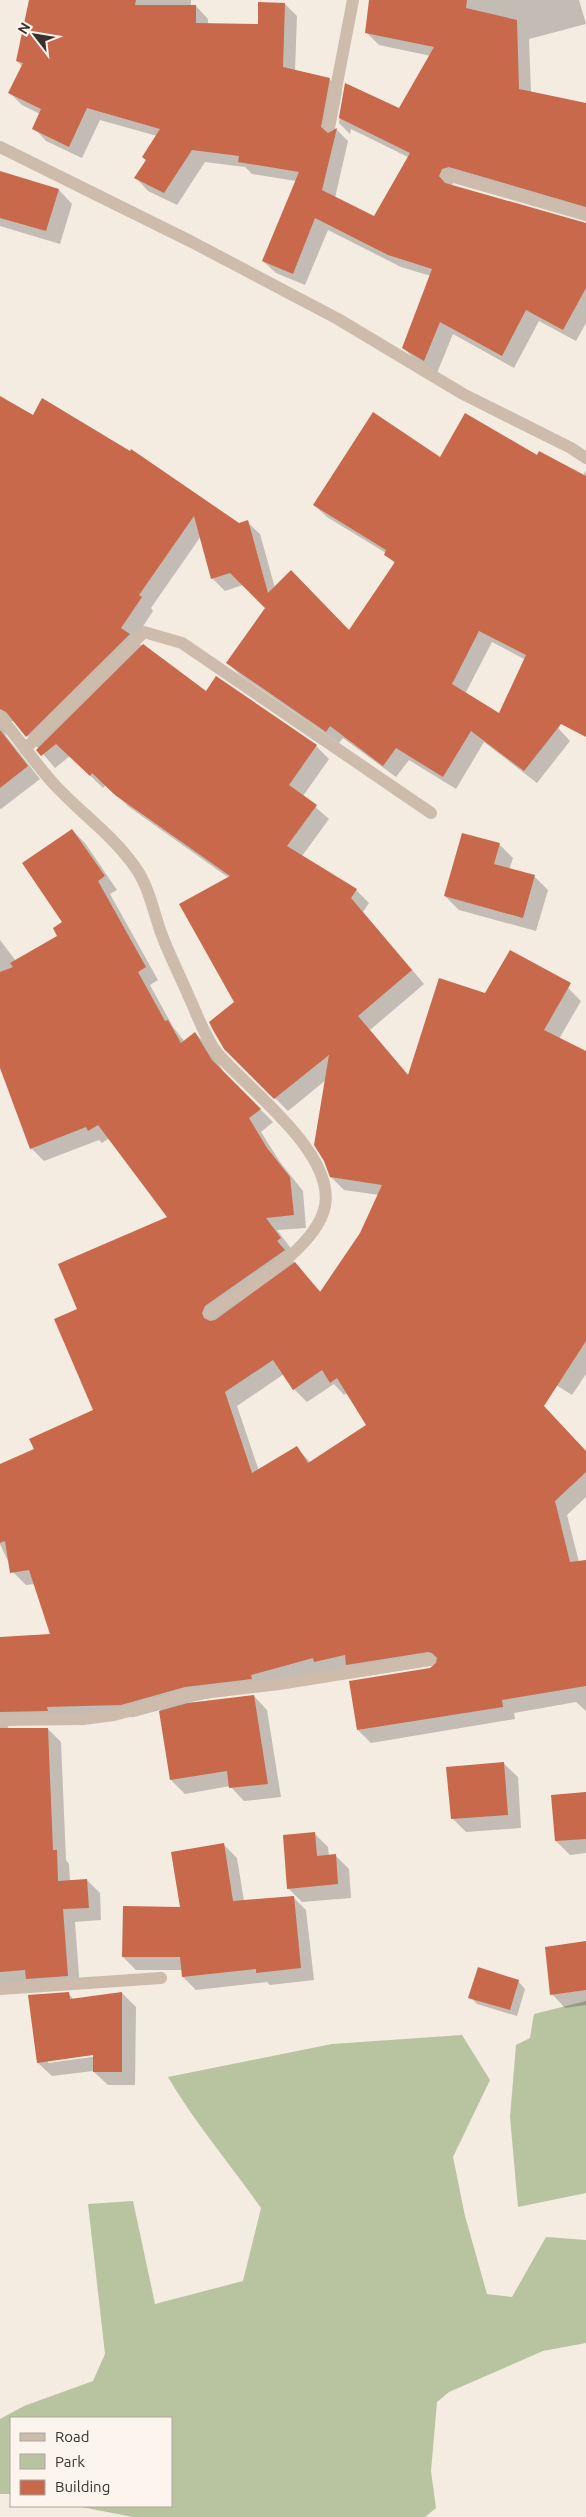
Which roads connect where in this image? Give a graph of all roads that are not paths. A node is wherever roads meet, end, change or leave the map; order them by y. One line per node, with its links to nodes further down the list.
1 (353, 0): 2 (street)
2 (330, 125)
3 (0, 147): 6 (street)
4 (447, 175): 5 (street)
5 (586, 215)
6 (586, 458)
7 (0, 717): 8 (street)
8 (25, 749): 9 (street); 10 (street)
9 (431, 813)
10 (210, 1313)
11 (429, 1660): 12 (street)
12 (0, 1720)
13 (161, 1978): 14 (street)
14 (0, 1989)

